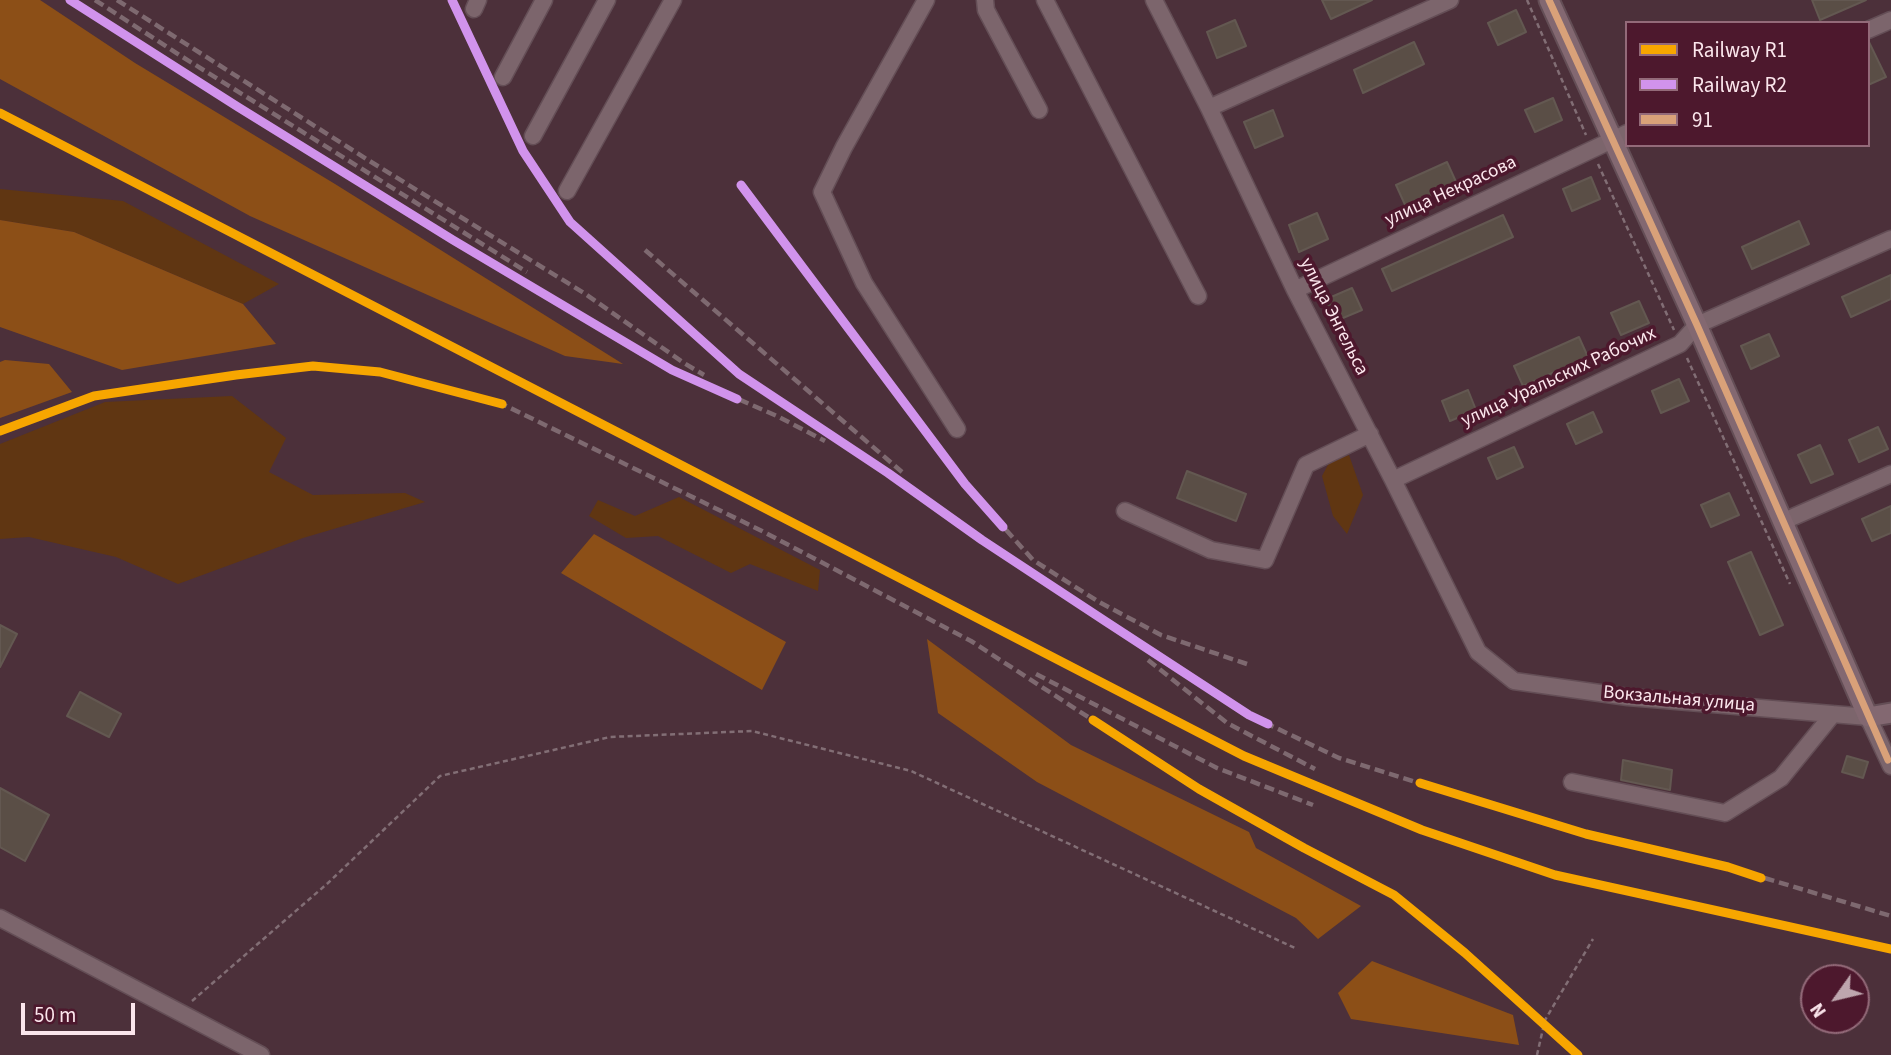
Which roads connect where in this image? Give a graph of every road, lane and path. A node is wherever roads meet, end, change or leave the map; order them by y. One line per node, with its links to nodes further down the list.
1 (544, 0): 12 (street)
2 (607, 0): 15 (street)
3 (673, 0): 17 (street)
4 (926, 0): 22 (street)
5 (985, 0): 14 (street)
6 (1045, 0): 20 (street)
7 (1154, 0): 13 (street, улица Энгельса)
8 (1450, 0): 13 (street)
9 (1549, 0): 16 (main road)
10 (1891, 20): 11 (street)
11 (1870, 29)
12 (503, 77)
13 (1209, 108): 19 (street, улица Энгельса)
14 (1039, 110)
15 (533, 136)
16 (1620, 136): 19 (street, улица Некрасова); 21 (main road)
17 (567, 191)
18 (1891, 239): 21 (street, улица Уральских Рабочих)
19 (1294, 290): 23 (street, улица Энгельса)
20 (1198, 296)
21 (1697, 325): 25 (street, улица Уральских Рабочих); 27 (main road)
22 (957, 429)
23 (1370, 434): 25 (street, улица Энгельса); 26 (street)
24 (1891, 474): 27 (street)
25 (1393, 480): 28 (street, улица Энгельса)
26 (1125, 511)
27 (1784, 522): 31 (main road)
28 (1478, 652): 29 (street, Вокзальная улица)
29 (1833, 714): 31 (street, Вокзальная улица); 33 (street)
30 (1890, 714): 31 (main road, Вокзальная улица)
31 (1868, 717): 32 (street)
32 (1891, 766)
33 (1572, 782)
34 (0, 918): 37 (street)
35 (1593, 939): 39 (path)
36 (1295, 948): 37 (path)
37 (179, 1012): 38 (street)
38 (261, 1055)
39 (1536, 1055)

